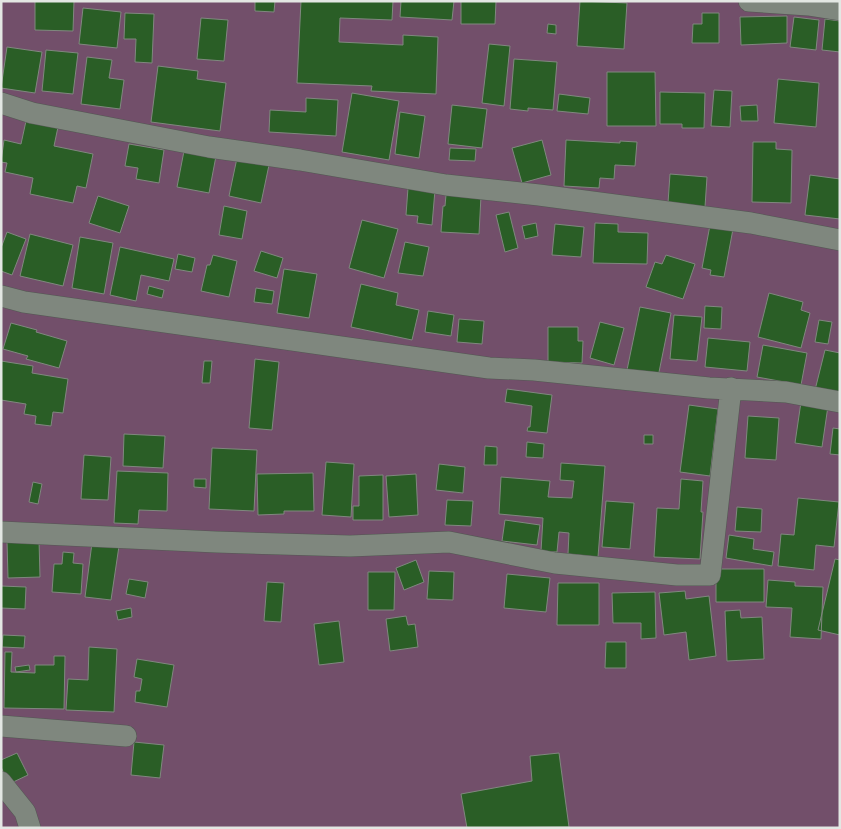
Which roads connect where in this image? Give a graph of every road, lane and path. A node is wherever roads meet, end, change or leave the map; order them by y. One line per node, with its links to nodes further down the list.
1 (750, 1): 2 (street)
2 (840, 10)
3 (1, 103): 4 (street)
4 (840, 240)
5 (1, 296): 6 (street)
6 (731, 388): 7 (street); 8 (street)
7 (840, 402)
8 (1, 532)
9 (1, 726): 10 (street)
10 (126, 736)
11 (1, 782): 12 (street)
12 (30, 828)

